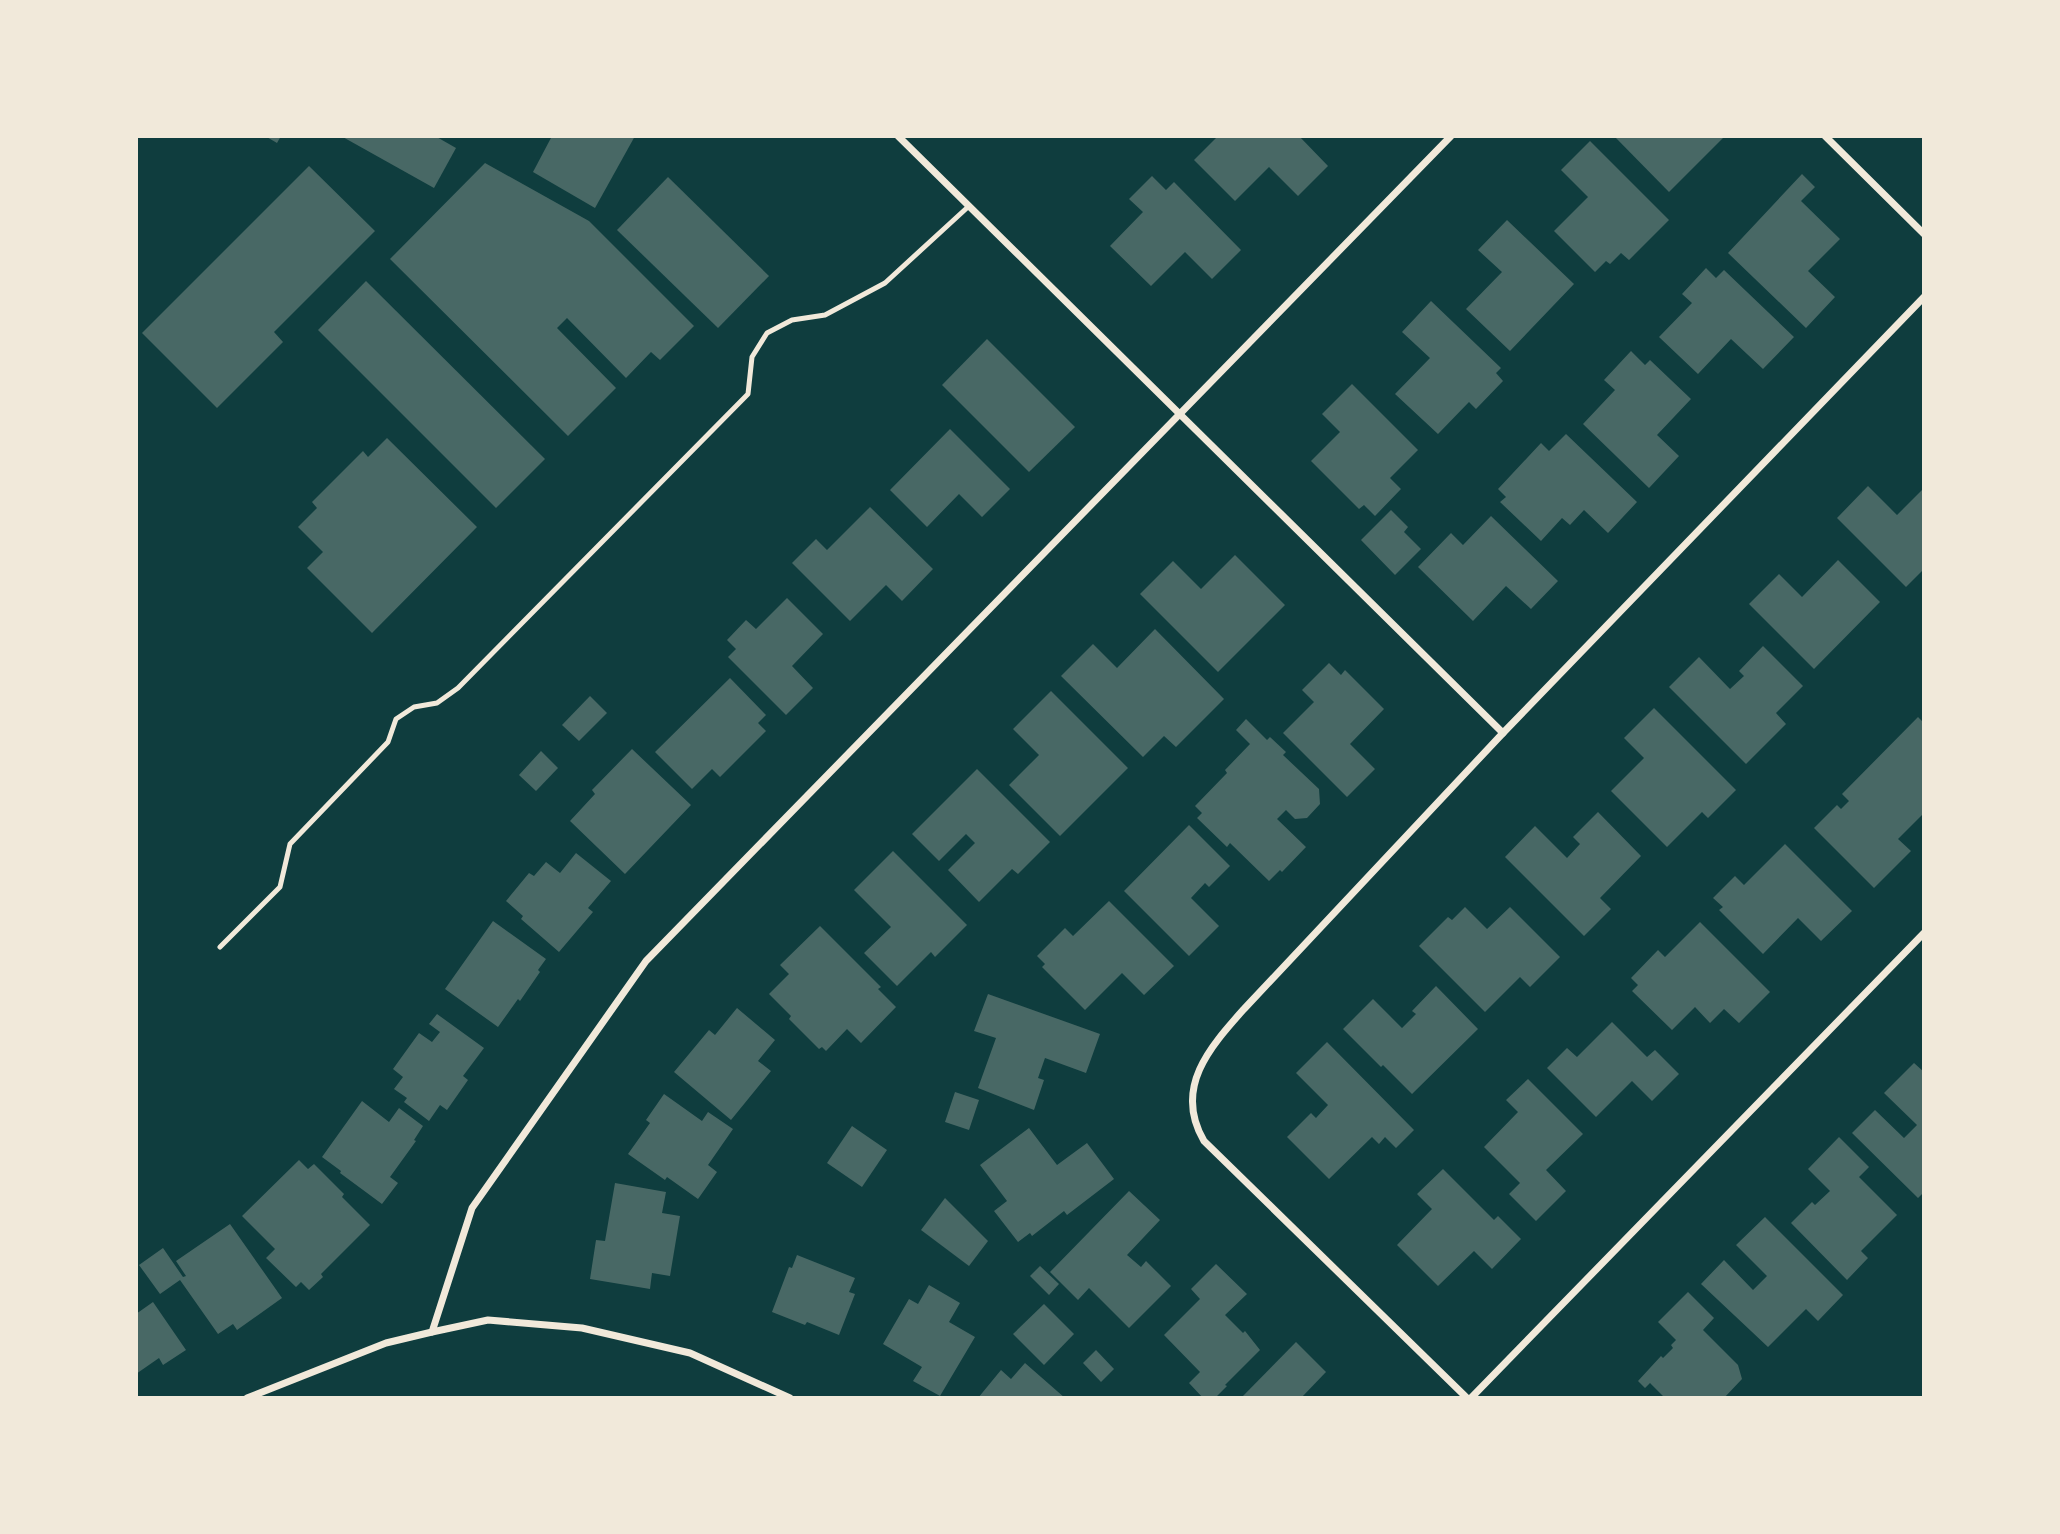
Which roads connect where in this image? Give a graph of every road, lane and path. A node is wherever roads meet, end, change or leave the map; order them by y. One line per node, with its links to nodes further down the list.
1 (898, 136): 4 (street)
2 (1451, 136): 7 (street)
3 (1825, 136): 5 (street)
4 (969, 206): 7 (street); 10 (lane)
5 (1923, 234)
6 (1923, 297): 8 (street)
7 (1181, 414): 8 (street); 11 (street)
8 (1503, 733): 14 (street)
9 (1923, 933): 14 (street)
10 (220, 947)
11 (432, 1332): 12 (street); 13 (street)
12 (247, 1398)
13 (790, 1398)
14 (1469, 1398)

